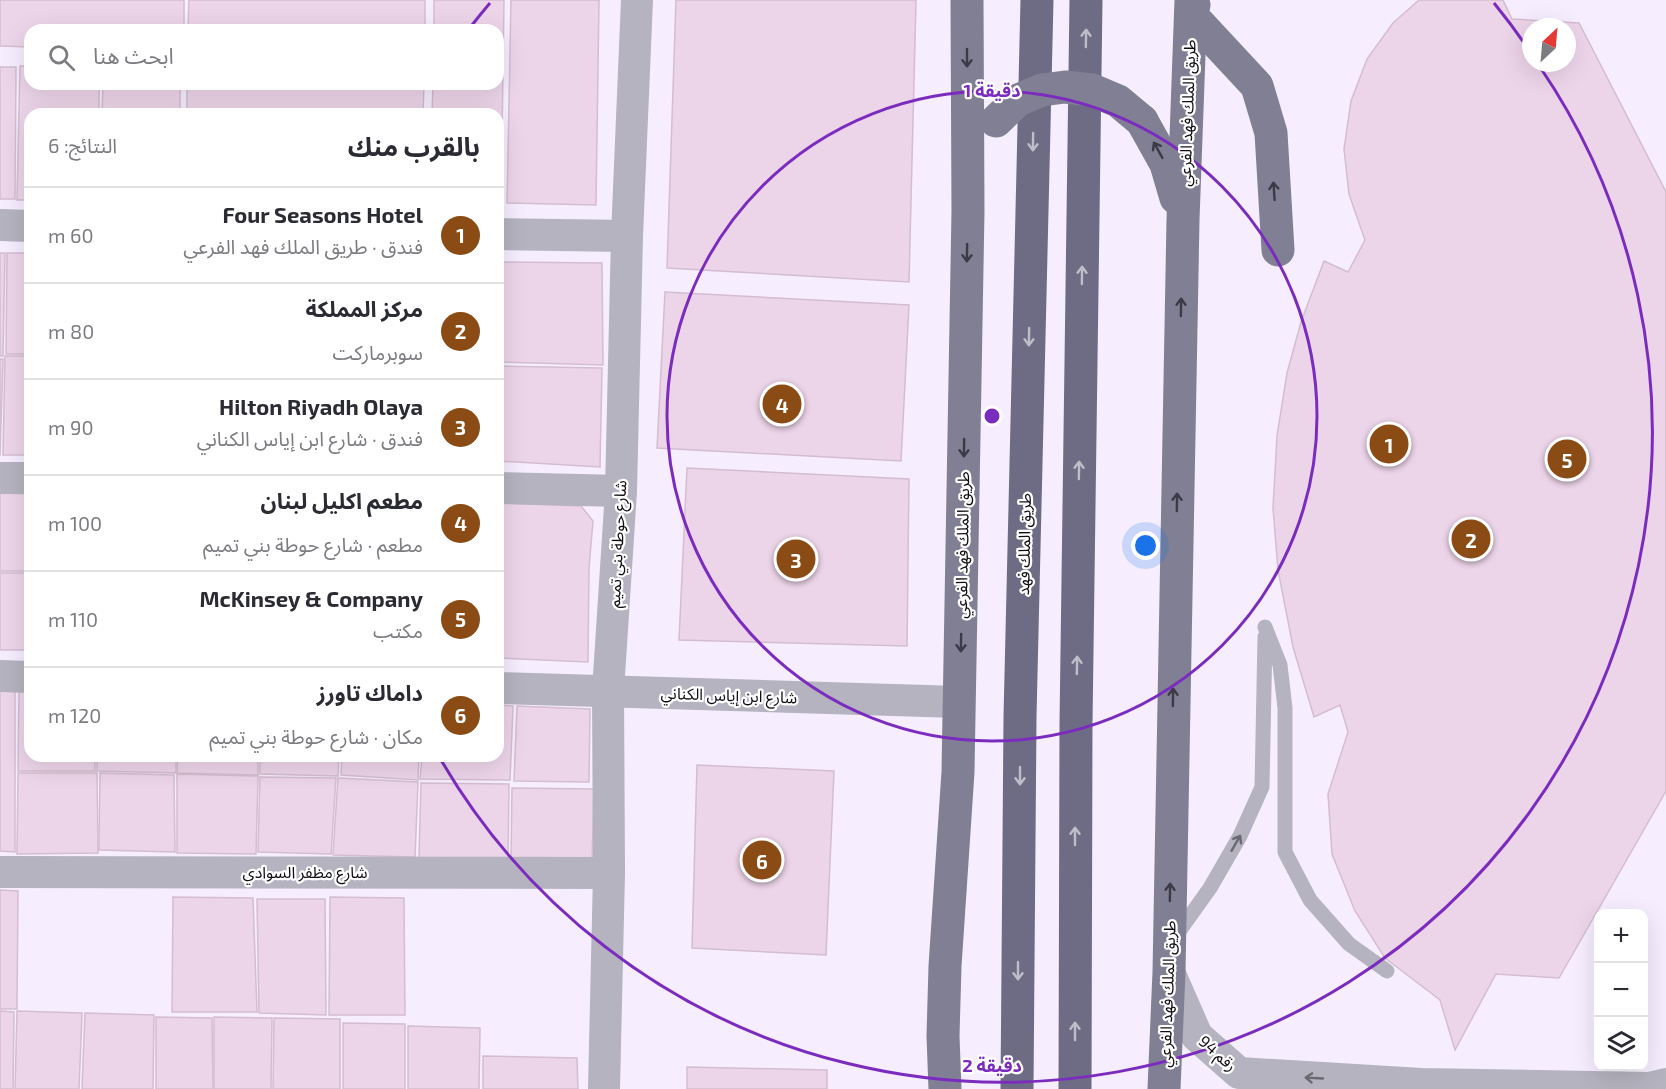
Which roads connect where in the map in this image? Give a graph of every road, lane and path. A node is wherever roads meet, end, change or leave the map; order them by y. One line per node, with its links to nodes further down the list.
1 (637, 0): 11 (street, شارع حوطة بني تميم)
2 (967, 0): 6 (main road, طريق الملك فهد الفرعي, one-way to 6)
3 (1037, 0): 30 (highway, طريق الملك فهد, one-way to 30)
4 (1086, 0): 31 (highway, one-way to 4)
5 (1192, 5): 7 (main road, طريق الملك فهد الفرعي); 12 (main road, one-way to 5)
6 (968, 211): 7 (main road, one-way to 6, bridge); 21 (main road, طريق الملك فهد الفرعي, one-way to 21)
7 (1183, 220): 24 (main road, طريق الملك فهد الفرعي, one-way to 7)
8 (0, 225): 9 (street)
9 (24, 226)
10 (504, 234): 11 (street)
11 (627, 236): 16 (street, شارع حوطة بني تميم)
12 (1278, 250)
13 (0, 478): 14 (street)
14 (24, 478)
15 (504, 488): 16 (street)
16 (621, 490): 20 (street, شارع حوطة بني تميم)
17 (0, 676): 18 (street)
18 (24, 677)
19 (504, 688): 20 (street, شارع ابن إياس الكناني)
20 (608, 691): 21 (street, شارع ابن إياس الكناني); 23 (street, شارع حوطة بني تميم)
21 (960, 702): 29 (main road, طريق الملك فهد الفرعي)
22 (0, 872): 23 (street, شارع مظفر السوادي)
23 (609, 873): 28 (street, شارع حوطة بني تميم)
24 (1169, 958): 25 (lane, one-way to 25); 27 (street, رقم 94, one-way to 24); 32 (main road, طريق الملك فهد الفرعي)
25 (1387, 970)
26 (1657, 1083): 27 (street, رقم 94)
27 (1418, 1086)
28 (604, 1089)
29 (945, 1089)
30 (1017, 1089)
31 (1075, 1089)
32 (1164, 1089)

